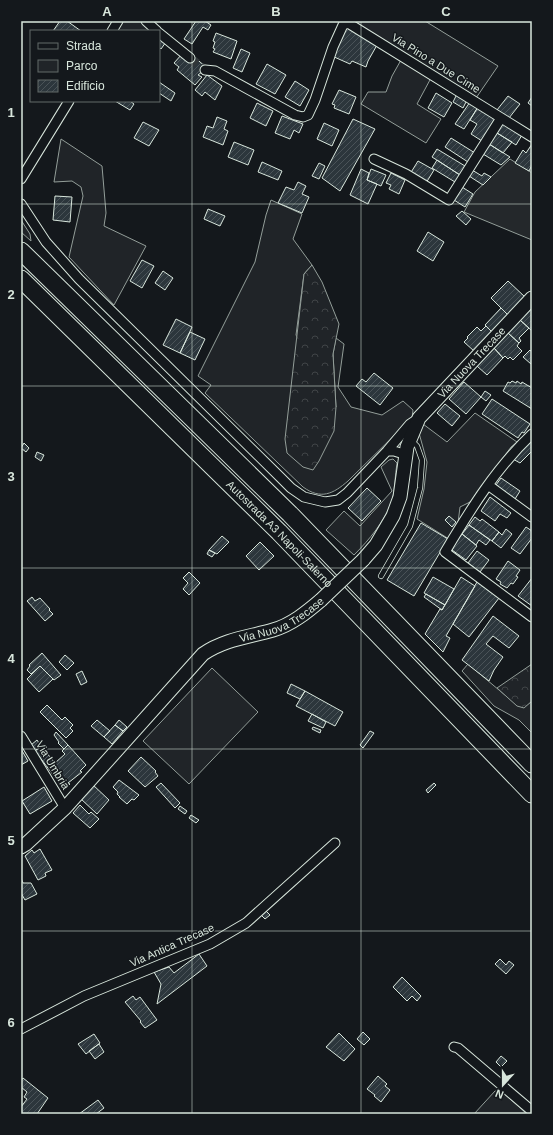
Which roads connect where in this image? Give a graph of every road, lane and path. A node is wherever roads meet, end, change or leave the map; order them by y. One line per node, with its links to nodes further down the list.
1 (118, 21): 3 (street)
2 (146, 21): 4 (street)
3 (113, 30)
4 (156, 30)
5 (160, 34): 6 (street)
6 (190, 58)
7 (205, 70): 9 (street, Via Pino a Due Cime)
8 (68, 102): 12 (street)
9 (501, 118): 10 (street, Via Pino a Due Cime); 11 (street)
10 (532, 137)
11 (374, 159)
12 (21, 179)
13 (21, 204): 21 (street)
14 (21, 251): 27 (highway, Autostrada A3 Napoli-Salerno)
15 (21, 279): 28 (highway, Autostrada A3 Napoli-Salerno)
16 (532, 298): 17 (street, Via Nuova Trecase)
17 (419, 418): 19 (street); 20 (street, Via Nuova Trecase)
18 (532, 434): 22 (street)
19 (393, 443): 20 (street); 21 (street)
20 (408, 447): 21 (street); 24 (lane); 29 (street, Via Nuova Trecase, bridge)
21 (387, 451)
22 (488, 485): 23 (street); 25 (street)
23 (532, 517)
24 (381, 576)
25 (532, 617)
26 (21, 736): 29 (street, Via Umbria)
27 (532, 764)
28 (532, 794)
29 (64, 808): 31 (street, Via Nuova Trecase)
30 (335, 843): 32 (street, Via Antica Trecase)
31 (21, 847)
32 (21, 1029)
33 (454, 1046): 34 (street)
34 (532, 1111)

